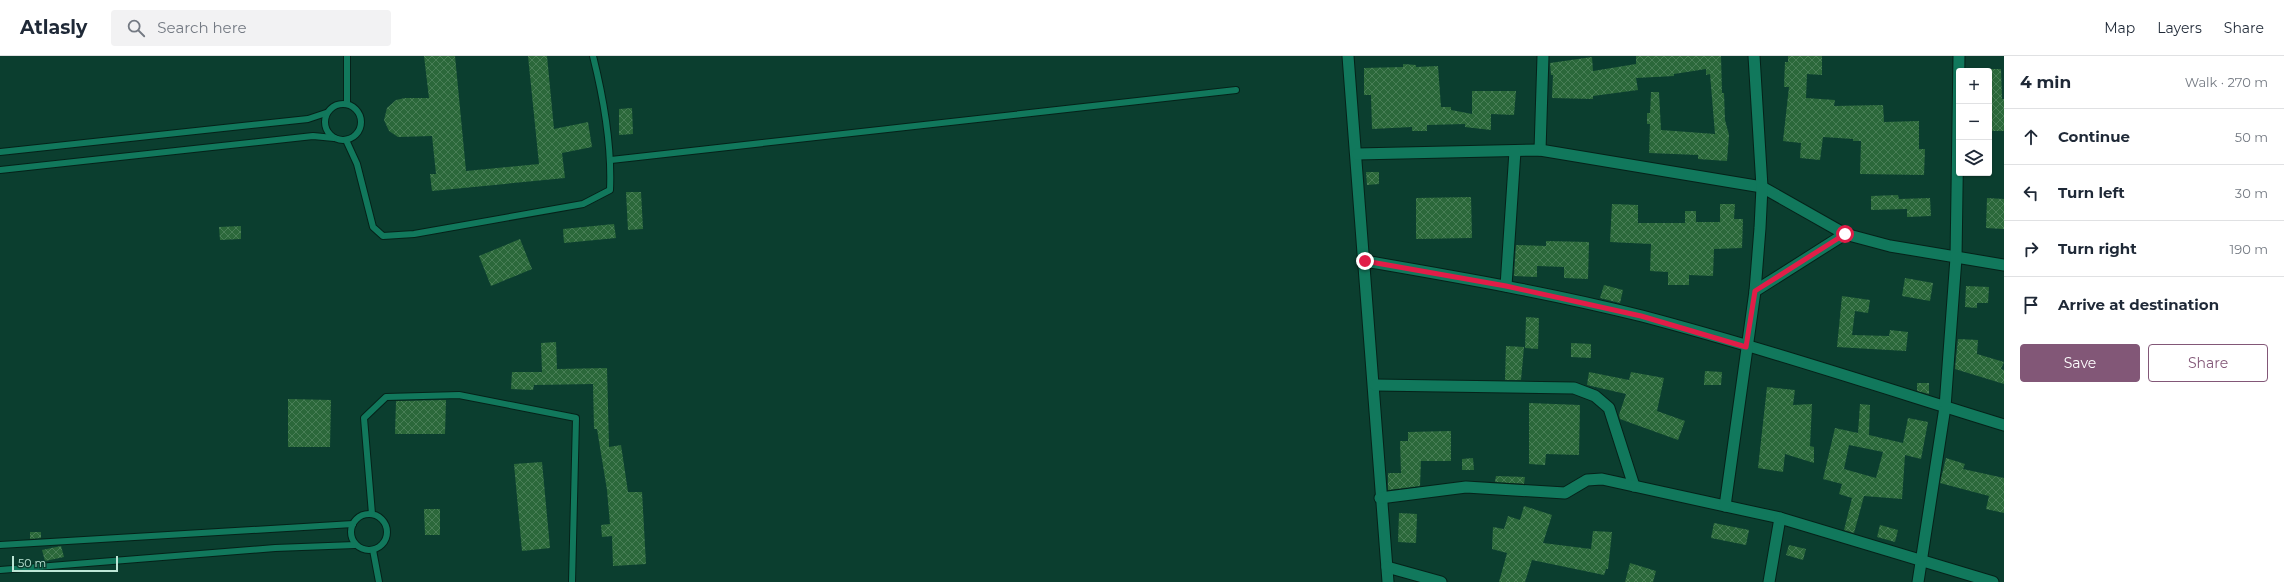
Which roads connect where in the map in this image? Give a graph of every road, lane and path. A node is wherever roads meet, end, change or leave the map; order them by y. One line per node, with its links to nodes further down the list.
1 (348, 56): 8 (lane)
2 (593, 56): 16 (lane)
3 (1348, 56): 15 (street)
4 (1543, 56): 12 (street)
5 (1754, 56): 18 (street)
6 (1959, 56): 20 (street)
7 (1236, 90): 16 (lane)
8 (348, 104): 9 (lane); 11 (lane)
9 (326, 113): 10 (lane); 14 (lane)
10 (334, 138): 11 (lane); 17 (lane)
11 (346, 140): 16 (lane)
12 (1540, 150): 13 (street); 18 (street)
13 (1515, 151): 15 (street); 23 (street)
14 (0, 152)
15 (1357, 154): 21 (street)
16 (611, 160)
17 (0, 170)
18 (1762, 187): 19 (street); 24 (street)
19 (1845, 234): 20 (street); 24 (street)
20 (1956, 258): 22 (street); 27 (street)
21 (1365, 261): 23 (street); 26 (street)
22 (2004, 265)
23 (1506, 286): 25 (street)
24 (1755, 291): 25 (street)
25 (1746, 347): 27 (street); 31 (street)
26 (1375, 385): 29 (street); 30 (street)
27 (1945, 407): 28 (street); 38 (street)
28 (2004, 425)
29 (1634, 486): 30 (street); 31 (street)
30 (1380, 498): 39 (street)
31 (1725, 506): 33 (street)
32 (372, 514): 34 (lane); 37 (lane); 42 (lane)
33 (1780, 518): 38 (street); 45 (street)
34 (353, 524): 35 (lane); 36 (lane)
35 (0, 545)
36 (355, 545): 37 (lane); 40 (lane)
37 (373, 550): 41 (lane)
38 (1922, 561): 46 (street); 47 (street)
39 (1387, 567): 43 (street); 44 (street)
40 (0, 570)
41 (379, 582)
42 (572, 582)
43 (1388, 582)
44 (1441, 582)
45 (1769, 582)
46 (1918, 582)
47 (1993, 582)

